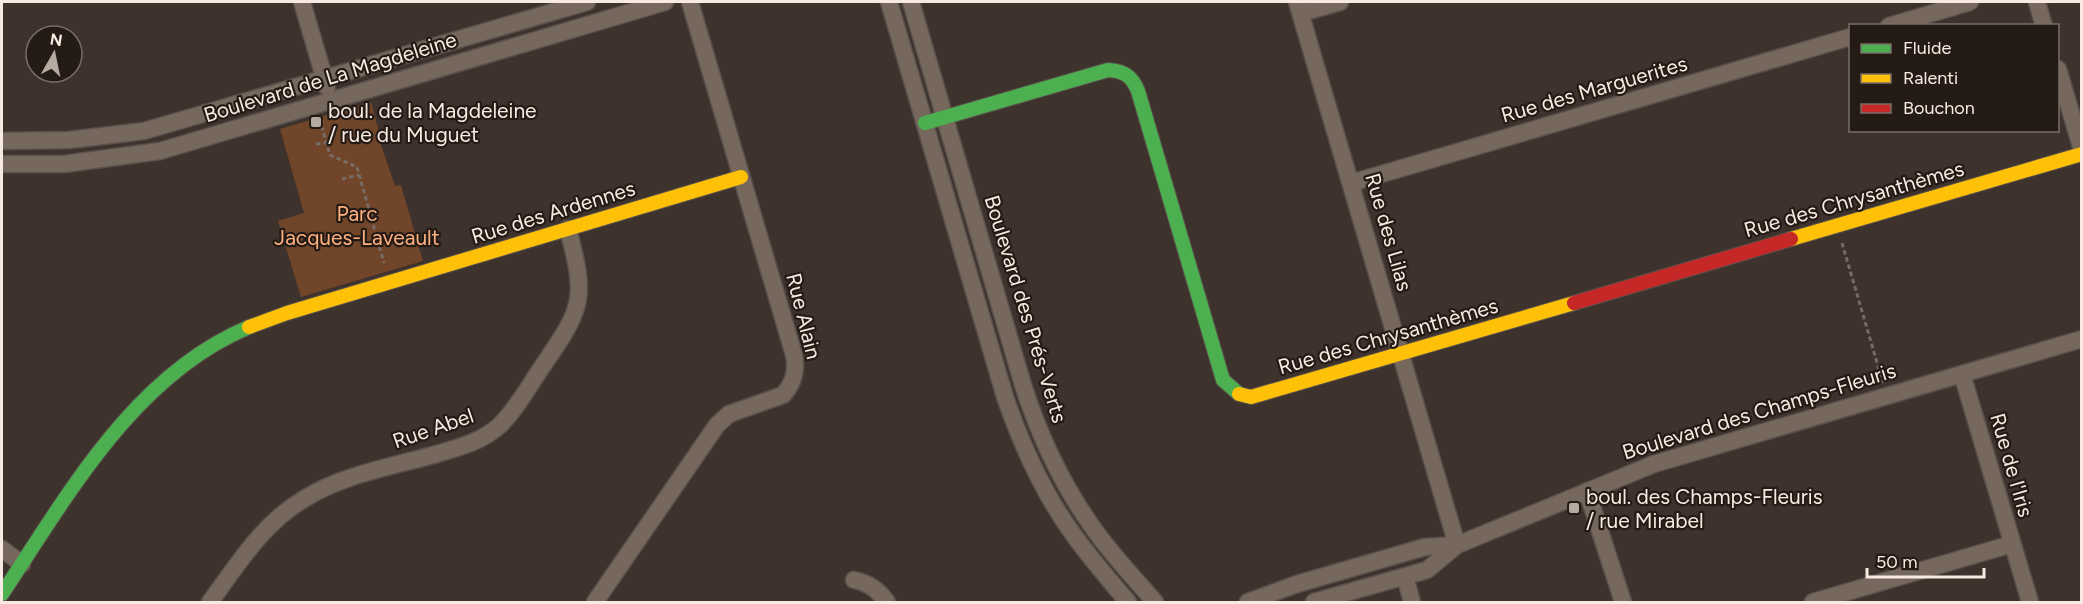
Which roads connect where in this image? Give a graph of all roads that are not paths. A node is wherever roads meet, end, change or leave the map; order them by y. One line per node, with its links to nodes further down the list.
1 (302, 2): 15 (street)
2 (587, 2): 15 (street, Boulevard de La Magdeleine)
3 (665, 2): 16 (street, Boulevard de La Magdeleine)
4 (690, 2): 22 (street, Rue Alain)
5 (889, 2): 18 (street, Boulevard des Prés-Verts)
6 (911, 2): 17 (street, Boulevard des Prés-Verts)
7 (1340, 2): 10 (street)
8 (1971, 2): 11 (street)
9 (2037, 2): 12 (street)
10 (1299, 7): 23 (street, Rue des Lilas)
11 (1896, 24)
12 (2043, 24)
13 (1849, 38): 23 (street, Rue des Marguerites)
14 (2059, 72): 20 (street)
15 (324, 78): 16 (street); 19 (street, Boulevard de La Magdeleine)
16 (331, 100): 21 (street, Boulevard de La Magdeleine)
17 (945, 118): 18 (street, Rue des Chrysanthèmes); 26 (street, Rue des Chrysanthèmes); 40 (street, Boulevard des Prés-Verts)
18 (925, 123): 39 (street, Boulevard des Prés-Verts)
19 (2, 141)
20 (2082, 152): 26 (street, Rue des Chrysanthèmes)
21 (2, 164)
22 (741, 177): 24 (street, Rue des Ardennes); 37 (street, Rue Alain)
23 (1351, 183): 26 (street, Rue des Lilas)
24 (568, 229): 32 (street, Rue des Ardennes); 36 (street, Rue Abel)
25 (2082, 339): 27 (street, Boulevard des Champs-Fleuris)
26 (1401, 354): 30 (street, Rue des Lilas)
27 (1962, 374): 28 (street, Boulevard des Champs-Fleuris); 29 (street, Rue de l'Iris)
28 (1587, 491): 30 (street, Boulevard des Champs-Fleuris); 44 (street)
29 (2012, 544): 45 (street); 46 (street, Rue de l'Iris)
30 (1457, 545): 33 (street, Boulevard des Champs-Fleuris); 41 (street, Boulevard des Champs-Fleuris)
31 (2, 549): 32 (street)
32 (22, 564): 35 (street, Rue des Ardennes)
33 (1405, 577): 42 (street, Boulevard des Champs-Fleuris); 43 (street)
34 (854, 580): 38 (street)
35 (2, 594)
36 (210, 603)
37 (595, 603)
38 (887, 603)
39 (1128, 603)
40 (1155, 603)
41 (1248, 603)
42 (1314, 603)
43 (1412, 603)
44 (1623, 603)
45 (1813, 603)
46 (2030, 603)

